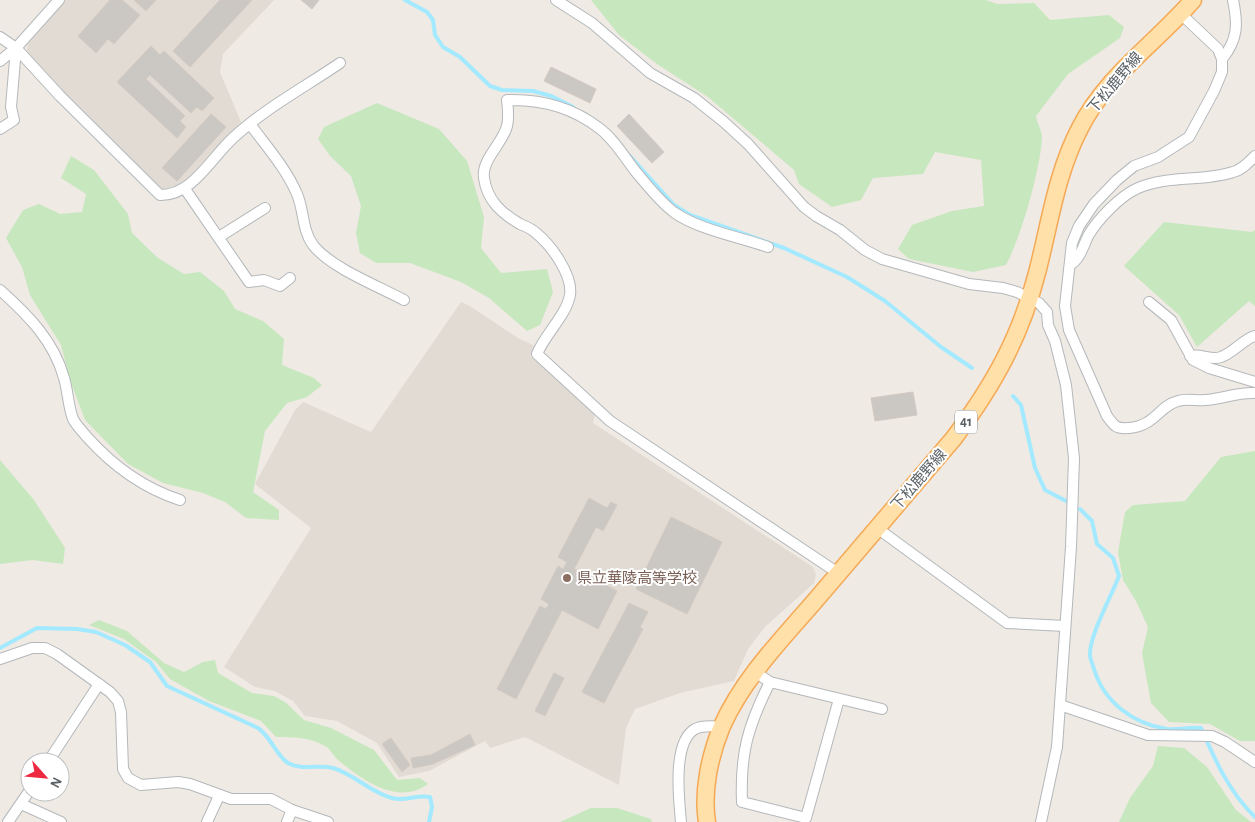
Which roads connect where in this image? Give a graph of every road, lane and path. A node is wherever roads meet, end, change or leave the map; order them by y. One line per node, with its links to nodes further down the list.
1 (59, 0): 8 (street)
2 (556, 0): 5 (street)
3 (1193, 0): 6 (main road, 下松鹿野線 / 41)
4 (1233, 0): 9 (street)
5 (568, 3): 22 (street)
6 (1181, 14): 9 (street); 22 (main road, 下松鹿野線 / 41)
7 (0, 37): 8 (street)
8 (16, 48): 10 (street); 13 (street); 15 (street)
9 (1222, 59): 19 (street)
10 (0, 61)
11 (340, 63): 12 (street)
12 (250, 124): 15 (street); 23 (street)
13 (0, 129)
14 (1255, 156): 19 (street)
15 (185, 189): 17 (street)
16 (265, 208): 17 (street)
17 (219, 236): 20 (street)
18 (768, 247): 33 (street)
19 (1070, 265): 25 (street)
20 (290, 278)
21 (0, 290): 31 (street)
22 (1030, 297): 26 (street); 32 (main road, 下松鹿野線 / 41)
23 (404, 300)
24 (1149, 302): 28 (street)
25 (1065, 306): 26 (street); 30 (street)
26 (1047, 312): 34 (street)
27 (1255, 336): 28 (street)
28 (1190, 356): 29 (street)
29 (1255, 382)
30 (1255, 393)
31 (180, 500)
32 (877, 528): 33 (main road, 下松鹿野線 / 41); 34 (street)
33 (838, 573): 36 (main road, 下松鹿野線 / 41)
34 (1065, 626): 40 (street)
35 (0, 659): 38 (street)
36 (756, 672): 37 (street); 42 (main road, 下松鹿野線 / 41)
37 (770, 682): 39 (street); 39 (street)
38 (99, 684): 43 (street); 45 (street)
39 (839, 699): 41 (street)
40 (1060, 705): 44 (street); 55 (street)
41 (882, 709)
42 (722, 727): 53 (street); 54 (main road, 下松鹿野線 / 41)
43 (55, 752)
44 (1255, 762)
45 (219, 796): 47 (street); 50 (street)
46 (21, 804): 48 (street); 49 (street)
47 (292, 810): 51 (street); 52 (street)
48 (8, 822)
49 (61, 822)
50 (207, 822)
51 (287, 822)
52 (328, 822)
53 (681, 822)
54 (707, 822)
55 (1041, 822)

